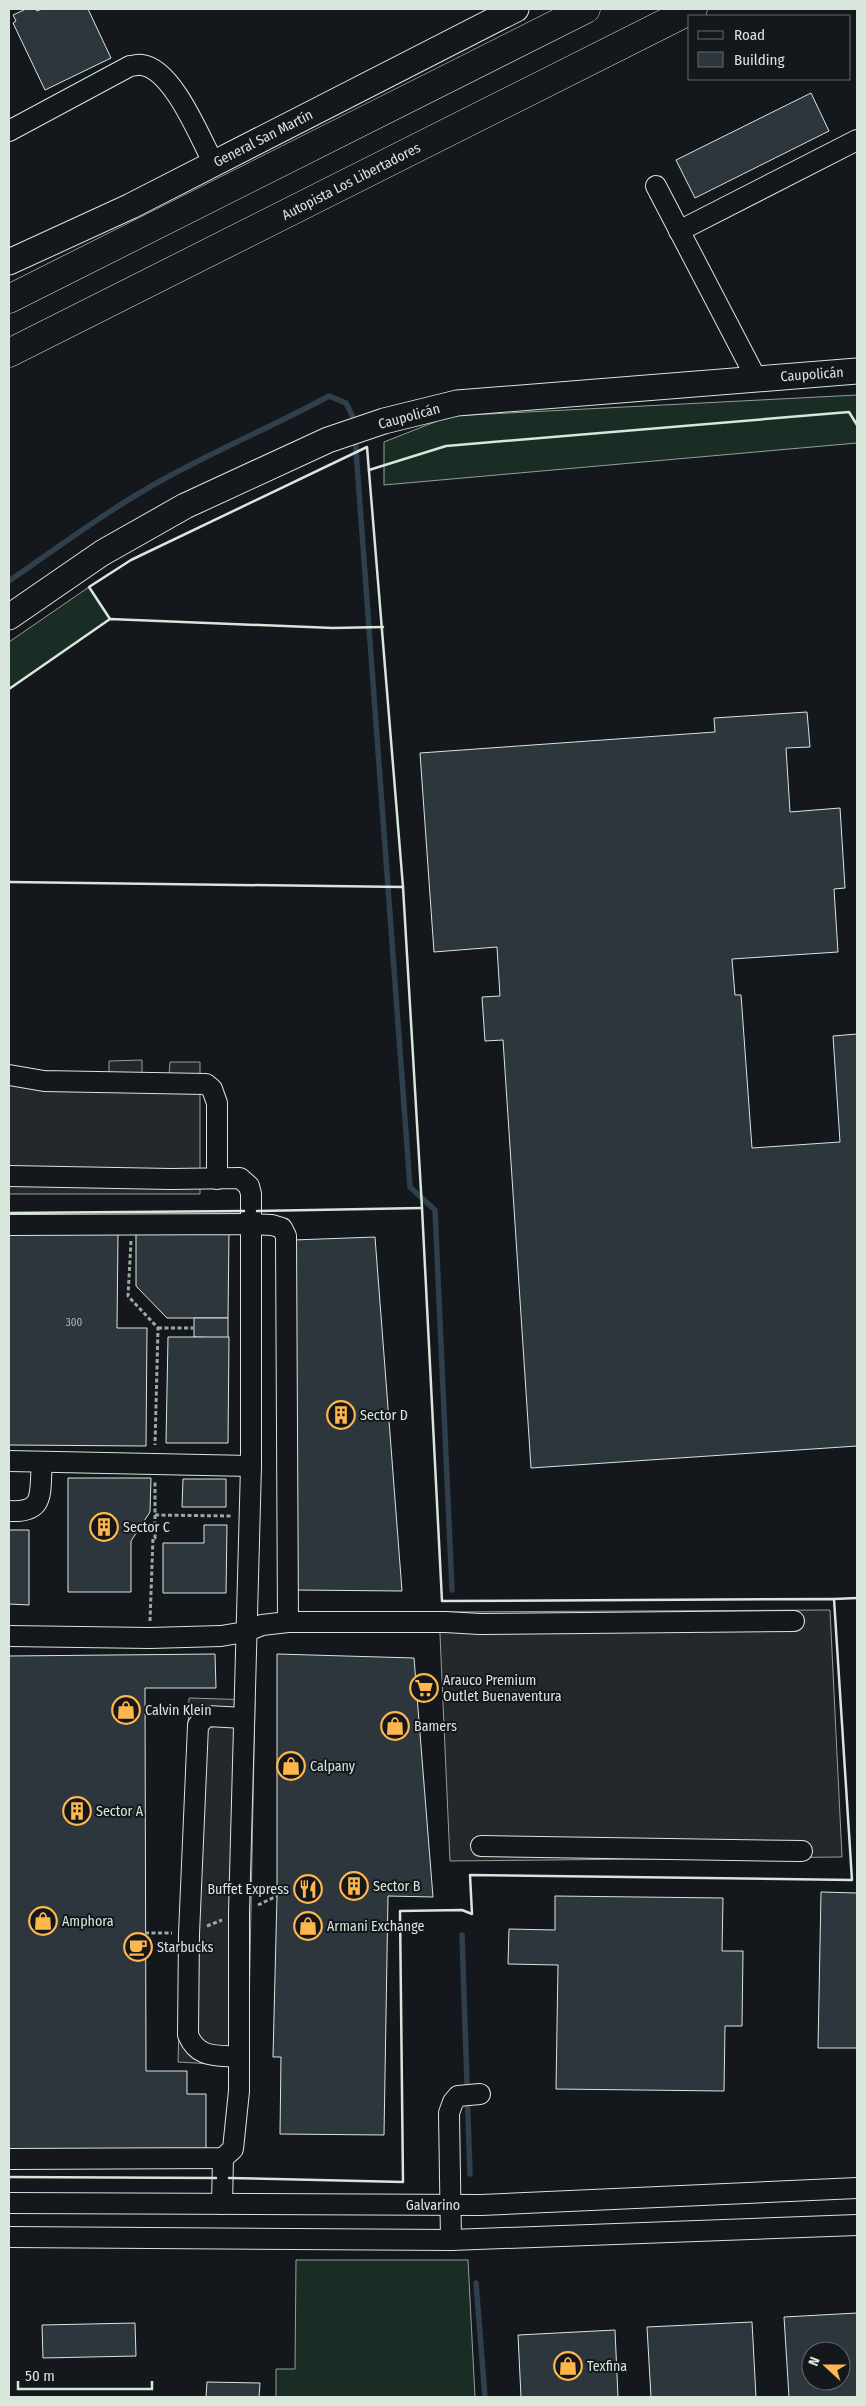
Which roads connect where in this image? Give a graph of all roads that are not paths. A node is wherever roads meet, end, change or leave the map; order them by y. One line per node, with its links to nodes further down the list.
1 (516, 9): 6 (main road, General San Martín)
2 (586, 9): 10 (highway)
3 (693, 9): 11 (highway, Autopista Los Libertadores)
4 (9, 130): 6 (street)
5 (857, 140): 8 (street)
6 (214, 164): 9 (main road, General San Martín)
7 (656, 186): 8 (street)
8 (679, 231): 13 (street)
9 (9, 262)
10 (9, 299)
11 (9, 353)
12 (857, 370): 13 (main road, Caupolicán)
13 (756, 378): 14 (main road, Caupolicán)
14 (9, 617)
15 (13, 1073): 17 (street)
16 (9, 1176): 17 (street)
17 (217, 1179): 18 (street)
18 (250, 1224): 19 (street); 22 (street); 25 (street)
19 (9, 1225)
20 (9, 1461): 21 (street)
21 (42, 1462): 22 (street); 23 (street)
22 (251, 1466): 26 (street)
23 (9, 1511)
24 (794, 1621): 25 (street)
25 (288, 1622): 26 (street)
26 (245, 1632): 27 (street); 28 (street)
27 (9, 1636)
28 (244, 1718): 31 (street); 31 (street)
29 (481, 1846): 30 (street)
30 (802, 1851)
31 (239, 2057): 33 (street)
32 (480, 2094): 38 (street)
33 (223, 2158): 34 (street); 37 (street)
34 (9, 2159)
35 (857, 2188): 38 (street, Galvarino)
36 (9, 2203): 37 (street, Galvarino)
37 (222, 2204): 38 (street, Galvarino)
38 (449, 2205): 41 (street)
39 (857, 2225): 41 (street)
40 (9, 2237): 41 (street)
41 (451, 2240)

